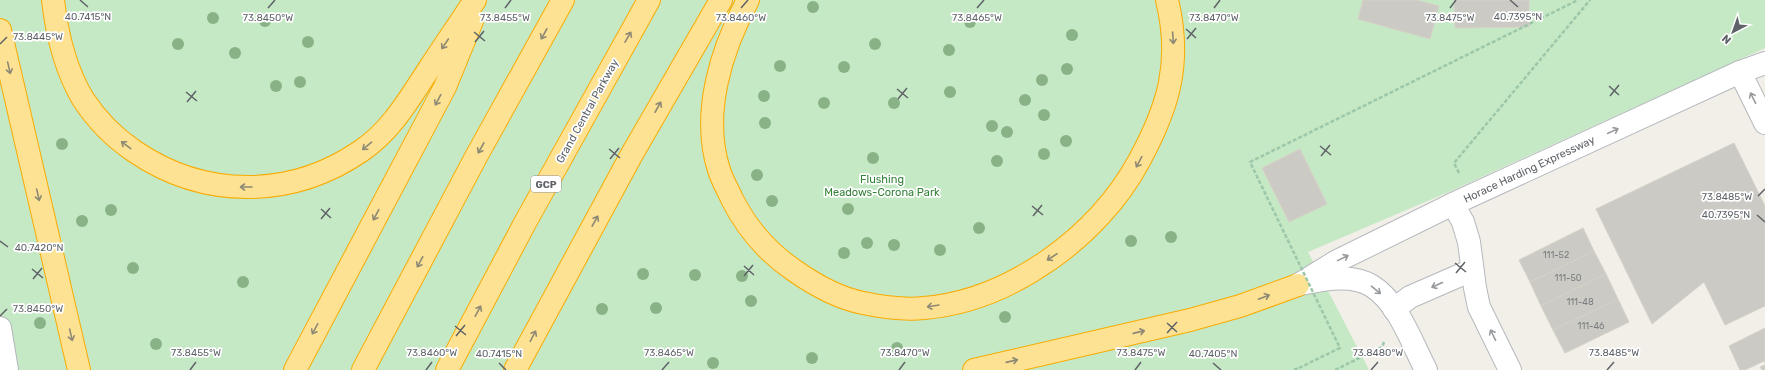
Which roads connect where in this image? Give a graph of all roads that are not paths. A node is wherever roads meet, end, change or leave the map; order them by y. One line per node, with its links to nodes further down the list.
1 (53, 0): 2 (highway, one-way to 1)
2 (475, 0)
3 (481, 0): 20 (highway, one-way to 20)
4 (563, 0): 21 (highway, one-way to 21)
5 (649, 0): 22 (highway, Grand Central Parkway / GCP, one-way to 5)
6 (721, 0): 23 (highway, one-way to 6)
7 (748, 0): 8 (highway, one-way to 7)
8 (1167, 0)
9 (0, 30): 19 (highway, one-way to 19)
10 (1765, 63): 11 (street, Horace Harding Expressway)
11 (1740, 72): 12 (street, one-way to 11); 13 (street, Horace Harding Expressway, one-way to 11)
12 (1765, 123)
13 (1453, 204): 14 (street); 15 (street, Horace Harding Expressway, one-way to 13)
14 (1472, 270): 16 (street, one-way to 16); 26 (street, one-way to 14)
15 (1298, 285): 16 (street, one-way to 16); 24 (highway, one-way to 15)
16 (1394, 309): 25 (street)
17 (0, 328): 18 (street)
18 (7, 370)
19 (79, 370)
20 (295, 370)
21 (362, 370)
22 (447, 370)
23 (515, 370)
24 (974, 370)
25 (1426, 370)
26 (1510, 370)

